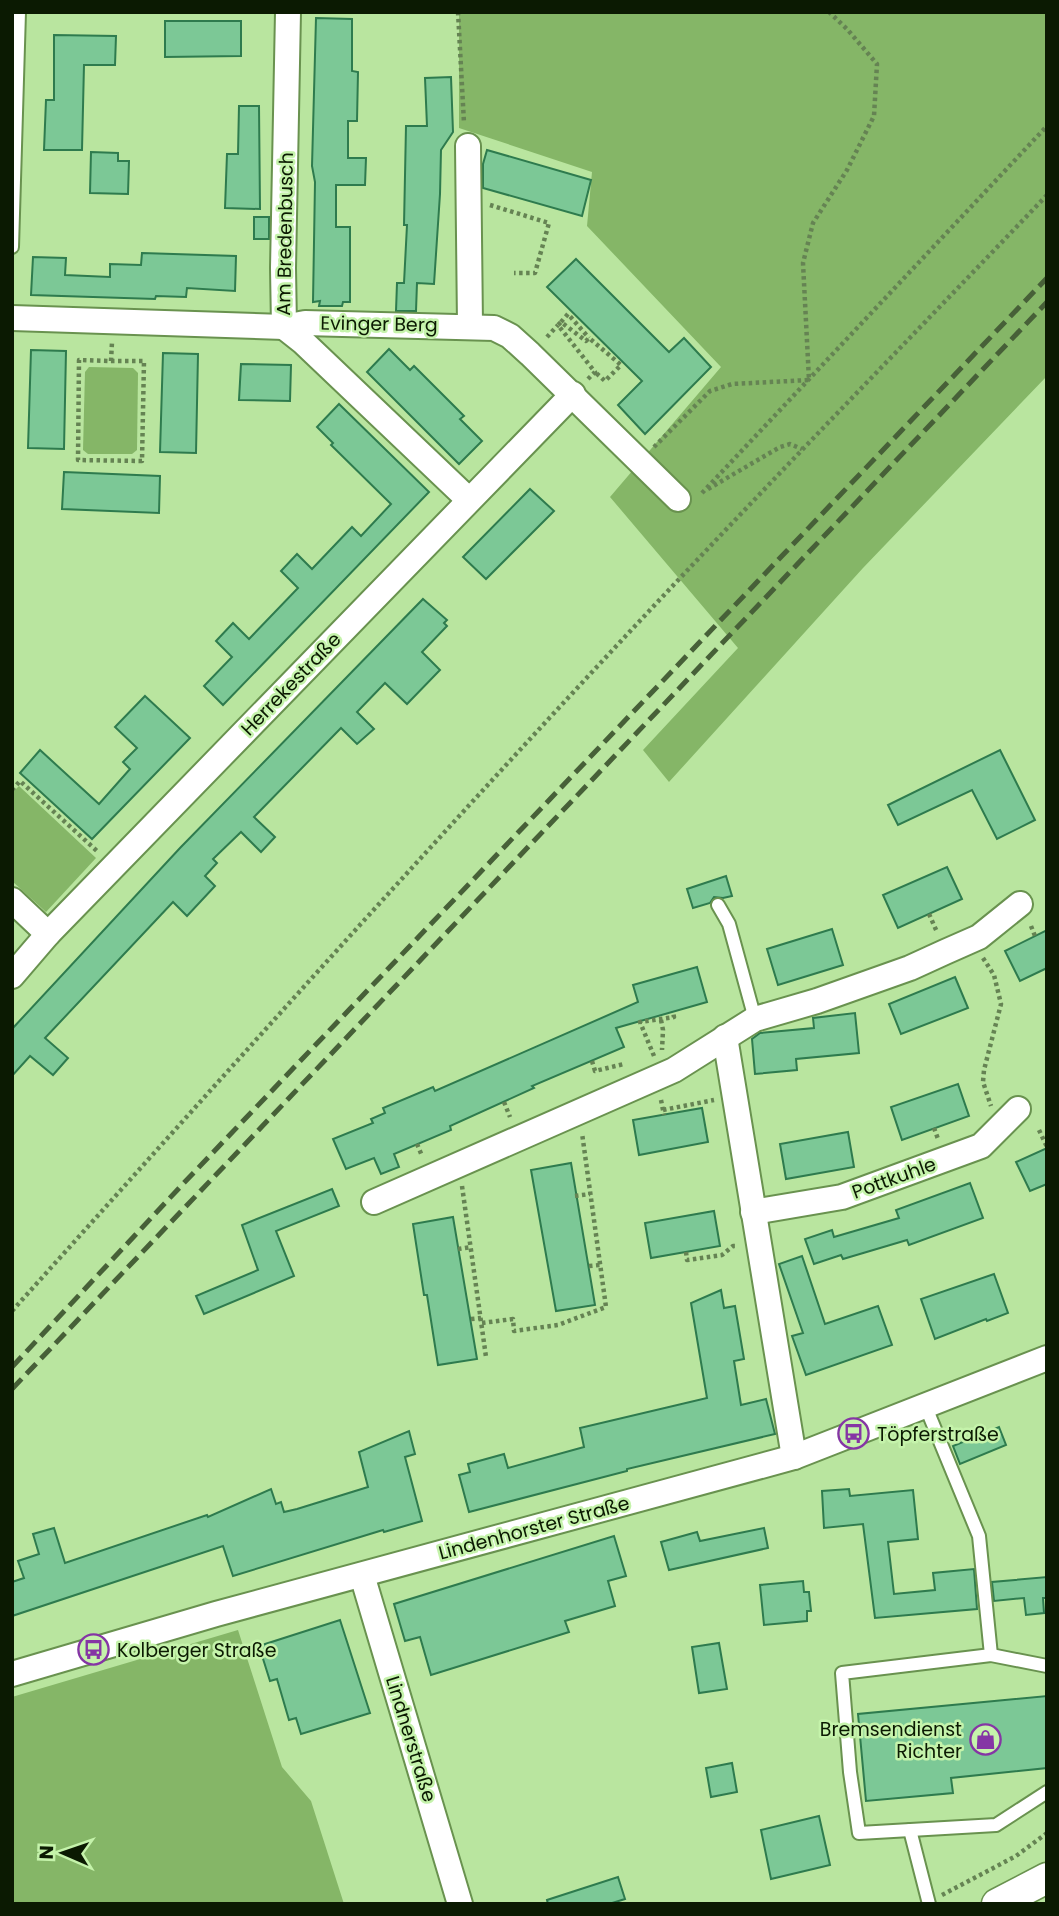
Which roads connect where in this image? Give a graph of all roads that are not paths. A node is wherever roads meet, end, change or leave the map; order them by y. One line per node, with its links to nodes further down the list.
1 (19, 12): 4 (lane)
2 (288, 12): 7 (street, Am Bredenbusch)
3 (468, 146): 6 (street)
4 (12, 247)
5 (12, 318): 7 (street, Evinger Berg)
6 (470, 326): 7 (street, Evinger Berg); 8 (street, Evinger Berg)
7 (284, 327): 10 (street, Am Bredenbusch)
8 (573, 394): 9 (street, Evinger Berg); 10 (street, Herrekestraße)
9 (678, 499)
10 (469, 500): 14 (street, Herrekestraße)
11 (12, 900): 14 (street)
12 (718, 905): 16 (lane)
13 (1025, 914): 16 (street)
14 (48, 934): 15 (street, Herrekestraße)
15 (12, 976)
16 (755, 1019): 17 (street)
17 (725, 1037): 19 (street); 20 (street)
18 (1018, 1110): 20 (street, Pottkuhle)
19 (374, 1202)
20 (753, 1212): 23 (street)
21 (1047, 1358): 22 (street, Lindenhorster Straße)
22 (925, 1405): 23 (street, Lindenhorster Straße); 25 (lane)
23 (794, 1457): 24 (street, Lindenhorster Straße)
24 (362, 1575): 27 (street, Lindenhorster Straße); 32 (street, Lindnerstraße)
25 (991, 1655): 26 (lane); 29 (lane)
26 (1047, 1667)
27 (12, 1674)
28 (1047, 1792): 29 (lane)
29 (910, 1830): 31 (lane)
30 (1047, 1878): 33 (street)
31 (929, 1903)
32 (460, 1904)
33 (997, 1904)

